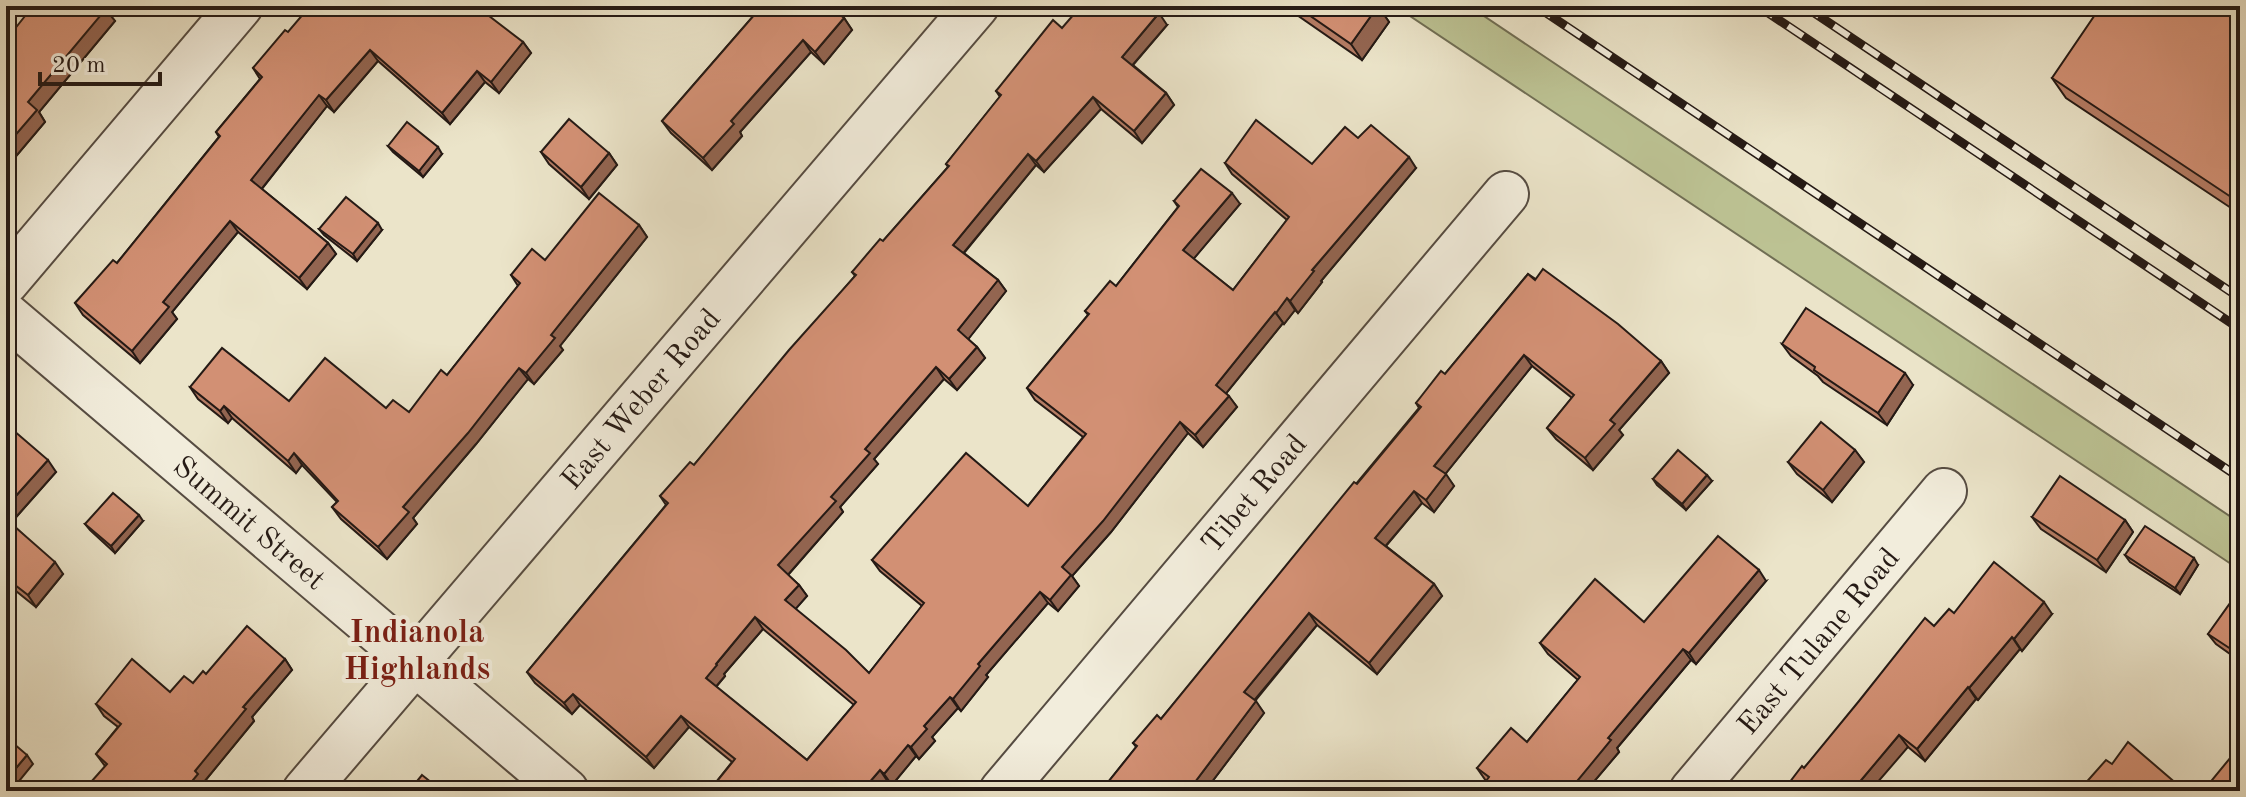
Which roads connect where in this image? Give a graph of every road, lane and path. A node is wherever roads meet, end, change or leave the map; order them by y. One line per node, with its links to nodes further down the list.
1 (240, 6): 4 (street)
2 (976, 6): 7 (street, East Weber Road)
3 (1506, 194): 10 (street, Tibet Road)
4 (6, 282)
5 (6, 315): 7 (street, Summit Street)
6 (1944, 491): 11 (street, East Tulane Road)
7 (415, 662): 8 (street, East Weber Road); 9 (street, Summit Street)
8 (305, 791)
9 (566, 791)
10 (1002, 791)
11 (1692, 791)

